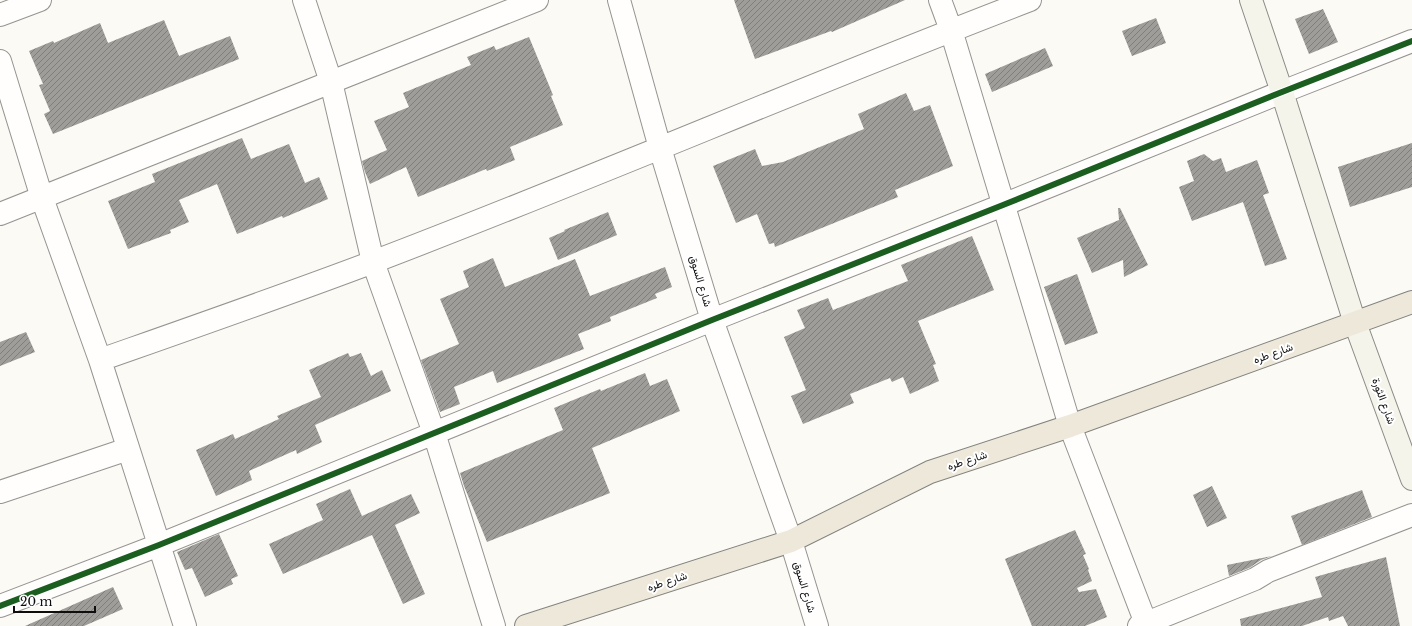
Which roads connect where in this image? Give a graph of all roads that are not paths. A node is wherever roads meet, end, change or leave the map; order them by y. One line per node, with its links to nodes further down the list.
1 (40, 0): 8 (street)
2 (304, 0): 12 (street)
3 (537, 0): 12 (street)
4 (619, 0): 14 (street, شارع السوق)
5 (940, 0): 9 (street)
6 (1030, 0): 9 (street)
7 (1251, 0): 13 (street, شارع الثورة)
8 (0, 16)
9 (951, 30): 14 (street); 16 (street)
10 (1412, 41): 13 (street)
11 (0, 61): 15 (street)
12 (331, 82): 15 (street); 18 (street)
13 (1282, 92): 16 (street); 21 (street, شارع الثورة)
14 (660, 148): 18 (street); 20 (street, شارع السوق)
15 (42, 198): 17 (street); 22 (street)
16 (1003, 205): 20 (street); 23 (street)
17 (0, 214)
18 (372, 262): 22 (street); 24 (street)
19 (1412, 302): 21 (main road, شارع طره)
20 (712, 320): 24 (street); 29 (street, شارع السوق)
21 (1355, 323): 23 (main road, شارع طره); 26 (street, شارع الثورة)
22 (100, 360): 25 (street)
23 (1070, 426): 29 (main road, شارع طره); 32 (street)
24 (434, 433): 30 (street); 34 (street)
25 (128, 450): 27 (street); 30 (street)
26 (1412, 479)
27 (0, 492)
28 (1412, 515): 32 (street)
29 (791, 541): 35 (main road, شارع طره); 36 (street, شارع السوق)
30 (159, 545): 31 (street); 33 (street)
31 (0, 606)
32 (1144, 625)
33 (185, 626)
34 (494, 626)
35 (526, 626)
36 (817, 626)

